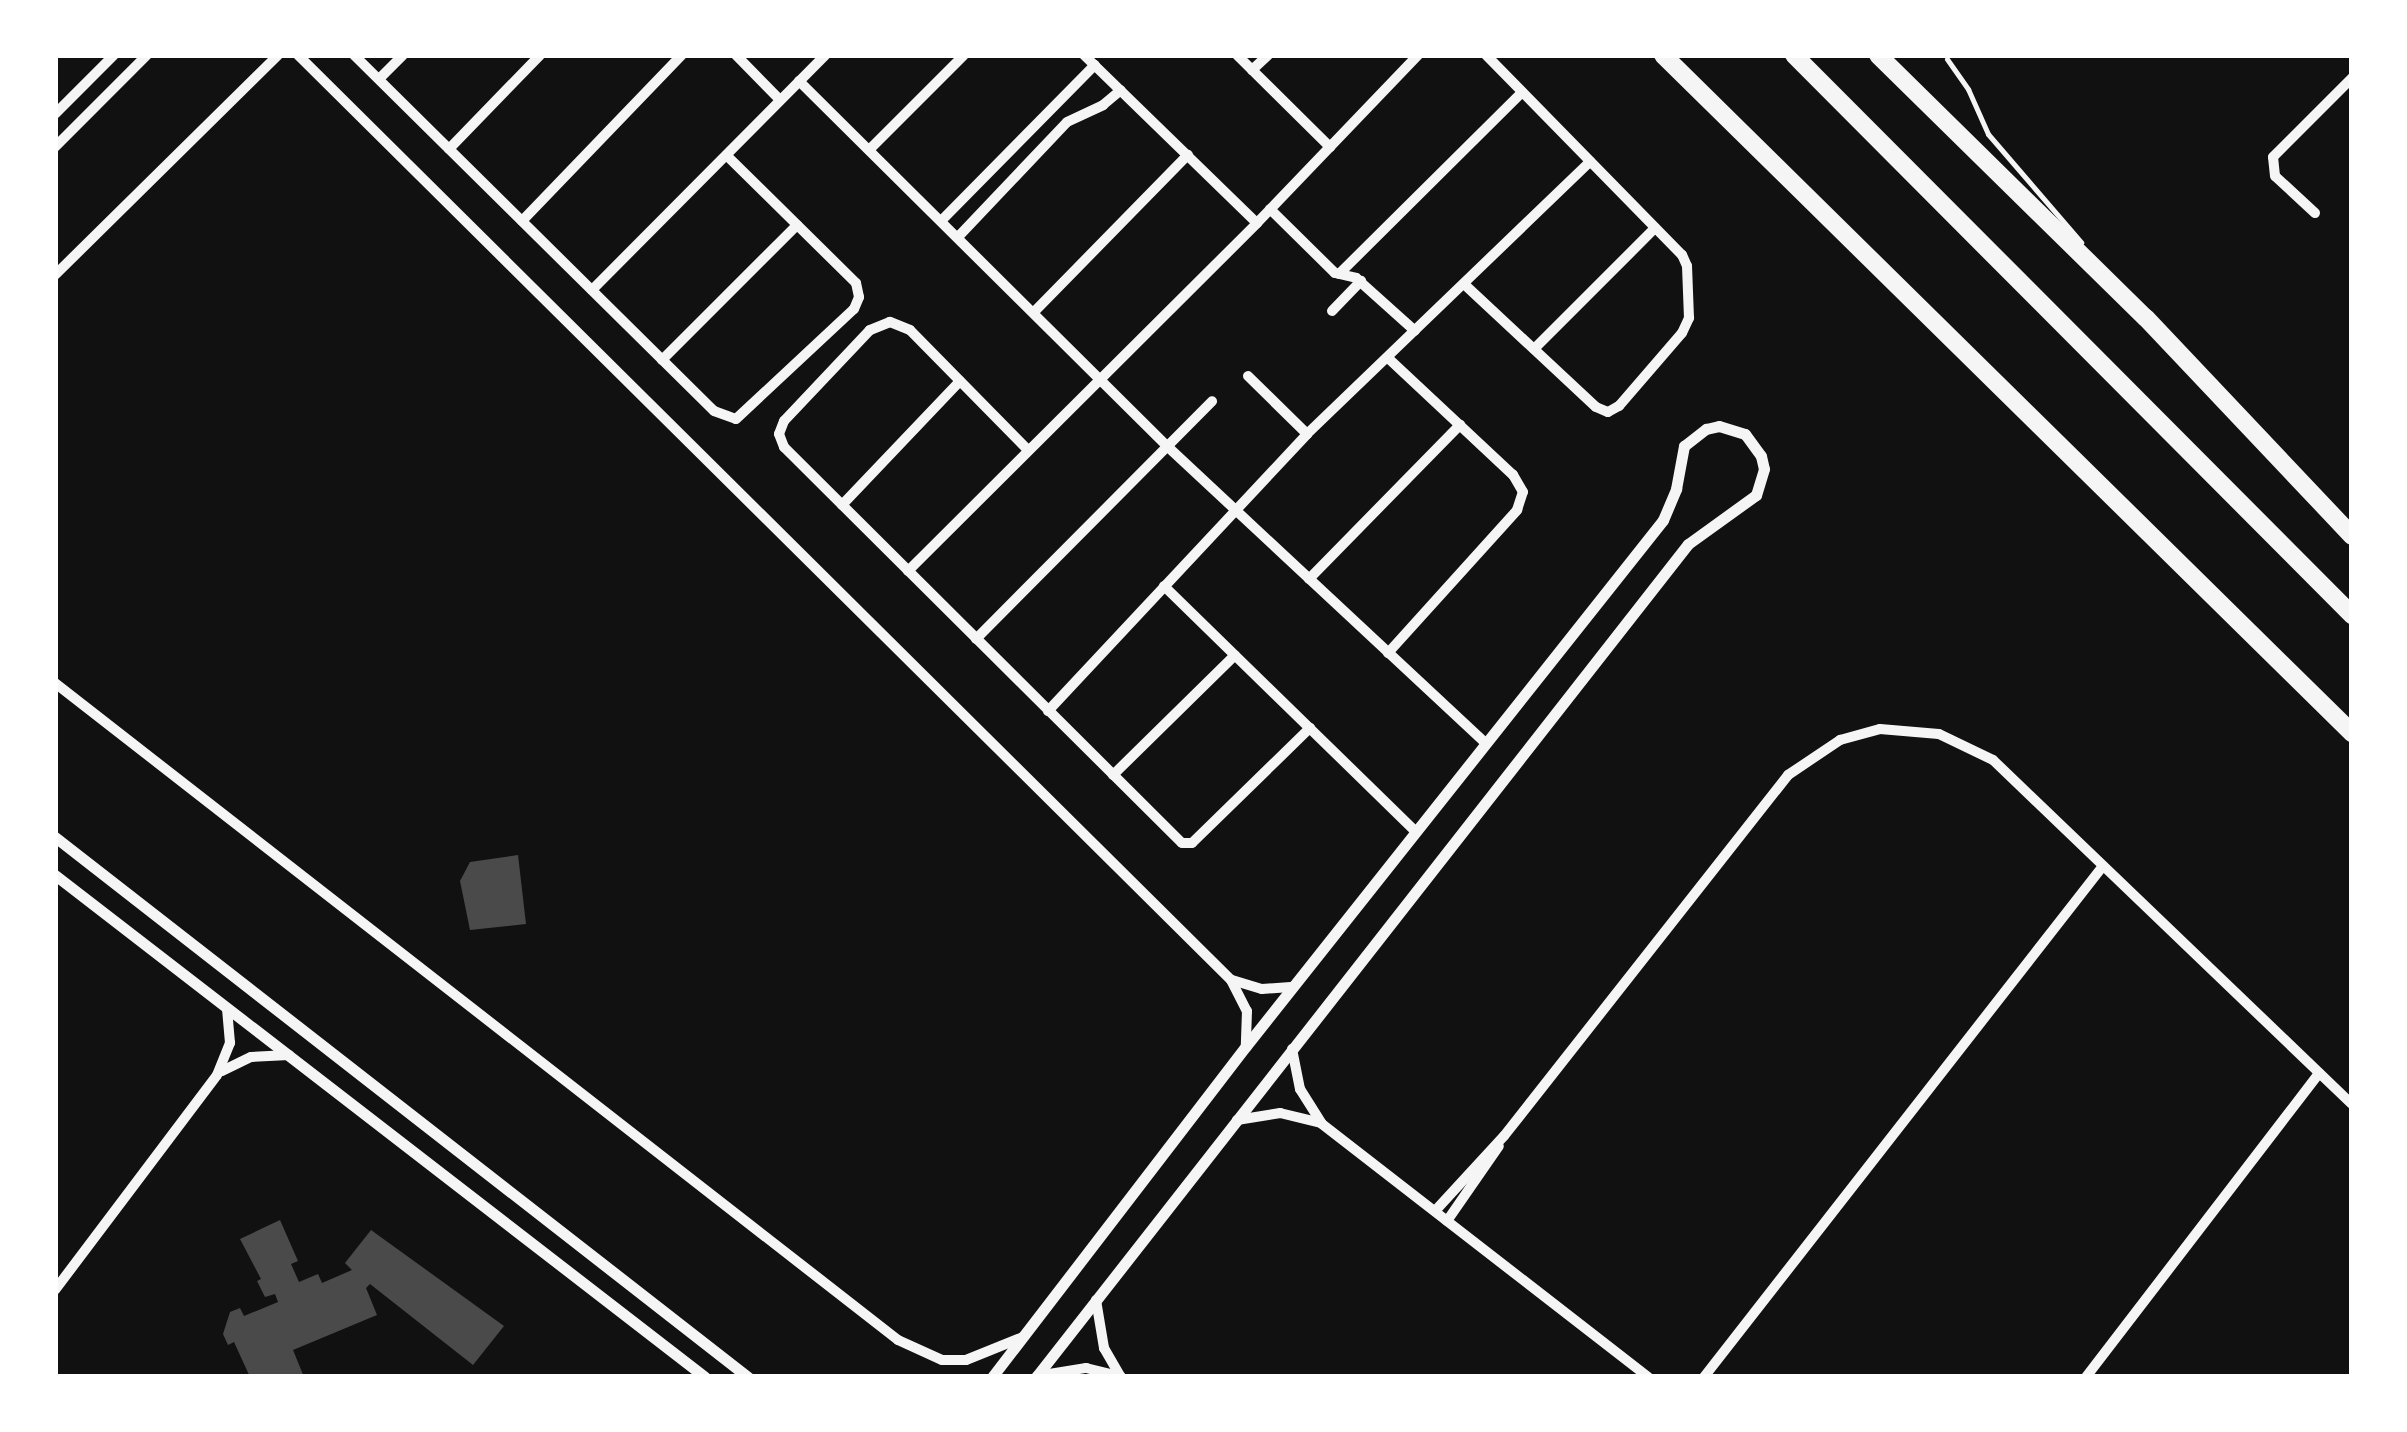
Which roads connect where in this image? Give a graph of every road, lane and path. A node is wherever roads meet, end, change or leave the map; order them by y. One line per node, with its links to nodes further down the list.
1 (114, 55): 29 (street)
2 (147, 55): 31 (street)
3 (278, 55): 45 (street)
4 (298, 55): 85 (street)
5 (354, 55): 24 (street)
6 (403, 55): 24 (street)
7 (540, 55): 32 (street)
8 (682, 55): 39 (street)
9 (736, 55): 28 (street)
10 (825, 55): 25 (street)
11 (964, 55): 33 (street)
12 (1084, 55): 21 (street)
13 (1238, 55): 22 (street)
14 (1268, 55): 22 (street)
15 (1418, 55): 30 (street)
16 (1486, 55): 27 (street)
17 (1663, 55): 78 (highway)
18 (1794, 55): 71 (highway)
19 (1878, 55): 47 (highway)
20 (1947, 59): 47 (lane)
21 (1095, 65): 26 (street); 40 (street)
22 (1252, 70): 30 (street)
23 (2352, 78): 38 (street)
24 (379, 79): 32 (street)
25 (799, 81): 28 (street); 33 (street)
26 (1121, 90): 35 (street); 44 (street)
27 (1522, 92): 36 (street); 46 (street)
28 (780, 100): 34 (street)
29 (55, 114)
30 (1330, 147): 37 (street)
31 (55, 148)
32 (449, 149): 39 (street)
33 (869, 150): 40 (street)
34 (726, 155): 42 (street); 50 (street)
35 (1188, 156): 41 (street); 52 (street)
36 (1590, 162): 43 (street); 49 (street)
37 (1270, 209): 41 (street); 46 (street)
38 (2315, 213)
39 (522, 220): 50 (street)
40 (941, 221): 44 (street)
41 (1257, 223): 58 (street)
42 (797, 225): 56 (street); 56 (street)
43 (1656, 228): 54 (street); 54 (street)
44 (958, 238): 52 (street)
45 (55, 274)
46 (1339, 274): 48 (street)
47 (2104, 278): 67 (highway)
48 (1361, 282): 51 (street); 53 (street)
49 (1464, 284): 53 (street); 54 (street)
50 (592, 290): 56 (street)
51 (1332, 311)
52 (1034, 312): 58 (street)
53 (1416, 331): 55 (street)
54 (1534, 349)
55 (1388, 358): 61 (street); 62 (street)
56 (662, 360)
57 (1248, 376): 62 (street)
58 (1100, 378): 63 (street); 64 (street)
59 (960, 380): 64 (street); 65 (street); 65 (street)
60 (1212, 402): 63 (street)
61 (1460, 425): 69 (street); 73 (street)
62 (1307, 434): 66 (street)
63 (1168, 447): 66 (street); 72 (street)
64 (1028, 449): 68 (street)
65 (842, 506): 68 (street)
66 (1235, 510): 69 (street); 70 (street)
67 (2352, 536)
68 (908, 571): 72 (street)
69 (1309, 579): 73 (street)
70 (1164, 586): 74 (street); 76 (street)
71 (2352, 614)
72 (976, 639): 76 (street)
73 (1388, 652): 79 (street)
74 (1235, 655): 77 (street); 80 (street)
75 (55, 683): 101 (street)
76 (1048, 710): 80 (street)
77 (1310, 728): 80 (street); 81 (street)
78 (2352, 733)
79 (1486, 744): 81 (street); 89 (street)
80 (1112, 775)
81 (1416, 832): 86 (street)
82 (55, 838): 104 (street)
83 (2103, 866): 91 (street); 96 (street); 108 (street)
84 (55, 874): 87 (street)
85 (1231, 980): 86 (street); 88 (street)
86 (1294, 987): 88 (street)
87 (227, 1008): 90 (street); 92 (street)
88 (1246, 1046): 101 (street)
89 (1292, 1049): 94 (street); 95 (street)
90 (288, 1056): 92 (street); 103 (street)
91 (2319, 1073): 93 (street); 109 (street)
92 (218, 1075): 99 (street)
93 (2352, 1104)
94 (1237, 1120): 95 (street); 100 (street)
95 (1322, 1124): 97 (street)
96 (1504, 1136): 97 (street); 98 (street)
97 (1434, 1211): 98 (street)
98 (1447, 1221): 107 (street)
99 (55, 1290)
100 (1096, 1300): 102 (street); 106 (street)
101 (1024, 1336): 105 (street)
102 (1036, 1376): 106 (street)
103 (705, 1377)
104 (748, 1377)
105 (992, 1377)
106 (1121, 1377)
107 (1648, 1377)
108 (1704, 1377)
109 (2086, 1377)

